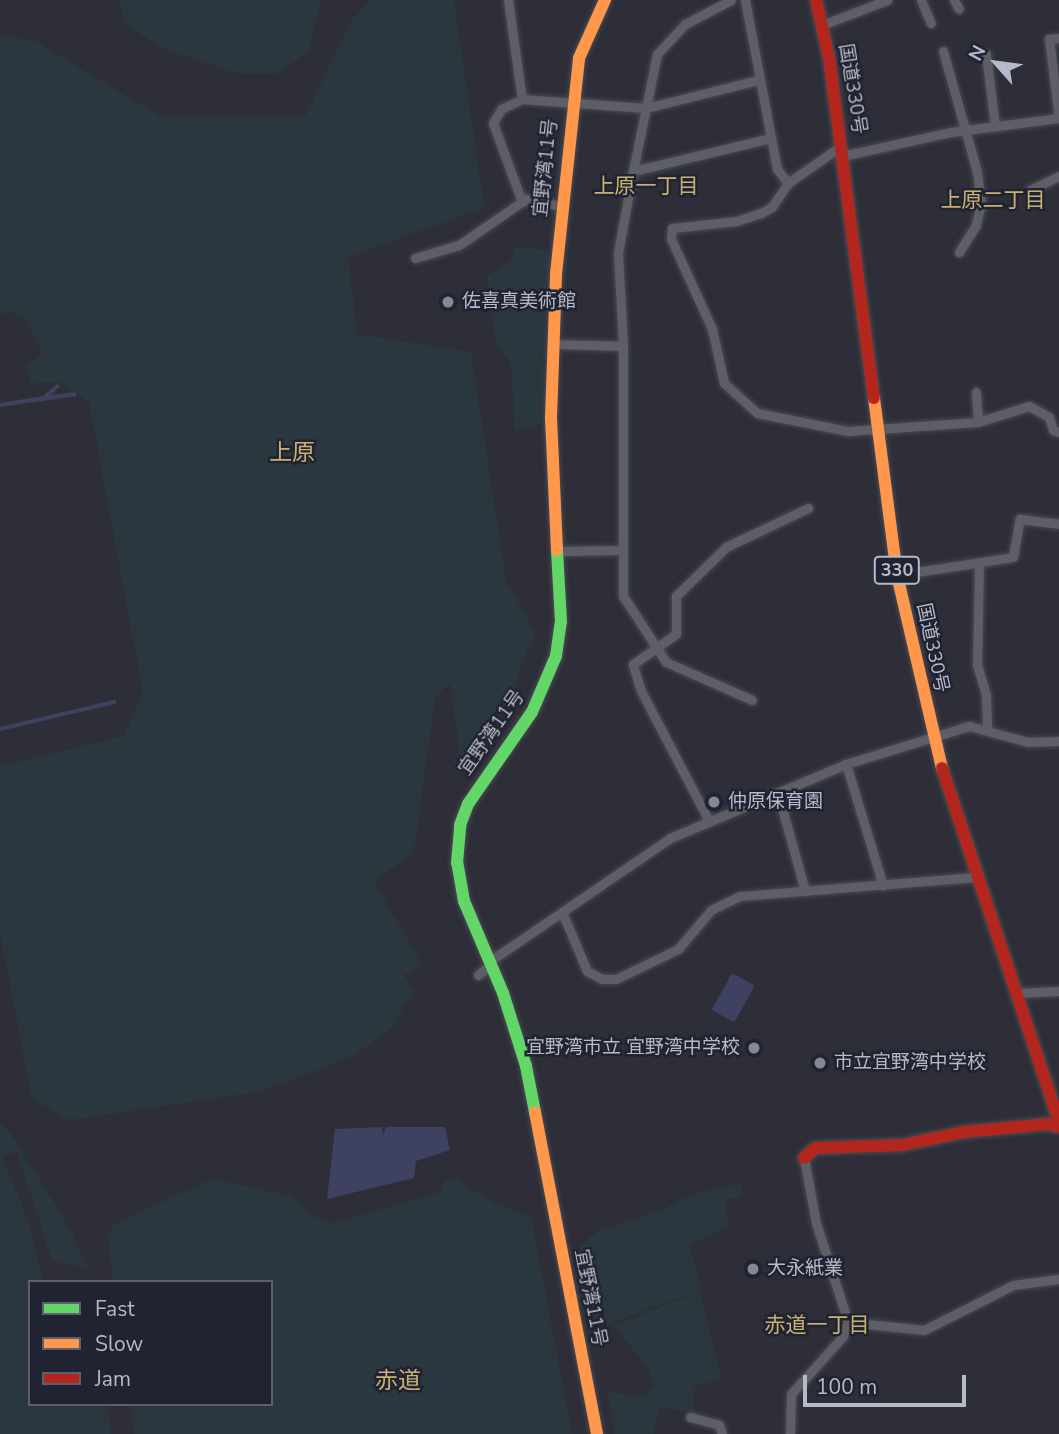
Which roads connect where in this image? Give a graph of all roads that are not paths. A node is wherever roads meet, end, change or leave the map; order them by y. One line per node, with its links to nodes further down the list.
1 (508, 0): 16 (street)
2 (605, 0): 17 (main road, 宜野湾11号)
3 (731, 0): 18 (street)
4 (745, 0): 15 (street)
5 (816, 0): 11 (main road, 国道330号 / 330)
6 (887, 0): 11 (street)
7 (921, 0): 10 (street)
8 (954, 0): 9 (street)
9 (959, 9)
10 (931, 23)
11 (822, 25): 23 (main road, 国道330号 / 330)
12 (1059, 38): 19 (street)
13 (943, 51): 21 (street)
14 (986, 54): 20 (street)
15 (758, 80): 18 (street); 22 (street)
16 (522, 99): 17 (street); 28 (street)
17 (572, 103): 18 (street); 29 (main road, 宜野湾11号)
18 (646, 108): 24 (street)
19 (1059, 118): 20 (street)
20 (995, 126): 21 (street)
21 (965, 130): 23 (street); 30 (street)
22 (770, 138): 24 (street); 26 (street)
23 (842, 151): 26 (street); 36 (main road, 国道330号 / 330)
24 (633, 171): 33 (street)
25 (1059, 176): 27 (street)
26 (788, 183): 36 (street)
27 (1030, 190)
28 (522, 202): 29 (street); 31 (street)
29 (562, 206): 32 (main road, 宜野湾11号)
30 (959, 252)
31 (415, 258)
32 (552, 344): 33 (street); 41 (main road, 宜野湾11号)
33 (623, 346): 40 (street)
34 (976, 392): 35 (street)
35 (978, 422): 36 (street); 37 (street)
36 (878, 428): 43 (main road, 国道330号 / 330)
37 (1059, 432)
38 (808, 508): 44 (street)
39 (1059, 524): 42 (street)
40 (623, 550): 41 (street); 44 (street)
41 (558, 551): 56 (main road, 宜野湾11号)
42 (979, 564): 43 (street); 46 (street)
43 (897, 575): 47 (main road, 国道330号 / 330)
44 (655, 649): 45 (street); 51 (street)
45 (752, 700)
46 (987, 729): 47 (street); 48 (street)
47 (932, 734): 49 (street); 52 (main road, 国道330号 / 330)
48 (1059, 741)
49 (846, 764): 50 (street); 53 (street)
50 (778, 793): 51 (street); 54 (street)
51 (709, 821): 55 (street)
52 (977, 877): 53 (street); 59 (main road, 国道330号 / 330)
53 (883, 886): 54 (street)
54 (805, 891): 55 (street)
55 (562, 912): 56 (street)
56 (491, 962): 57 (street); 65 (main road, 宜野湾11号)
57 (478, 975)
58 (1059, 991): 59 (street)
59 (1015, 993): 60 (main road, 国道330号 / 330)
60 (1059, 1125): 61 (main road)
61 (804, 1158): 63 (street)
62 (1059, 1279): 63 (street)
63 (848, 1322): 67 (street)
64 (690, 1417): 66 (street)
65 (597, 1434)
66 (722, 1434)
67 (790, 1434)

